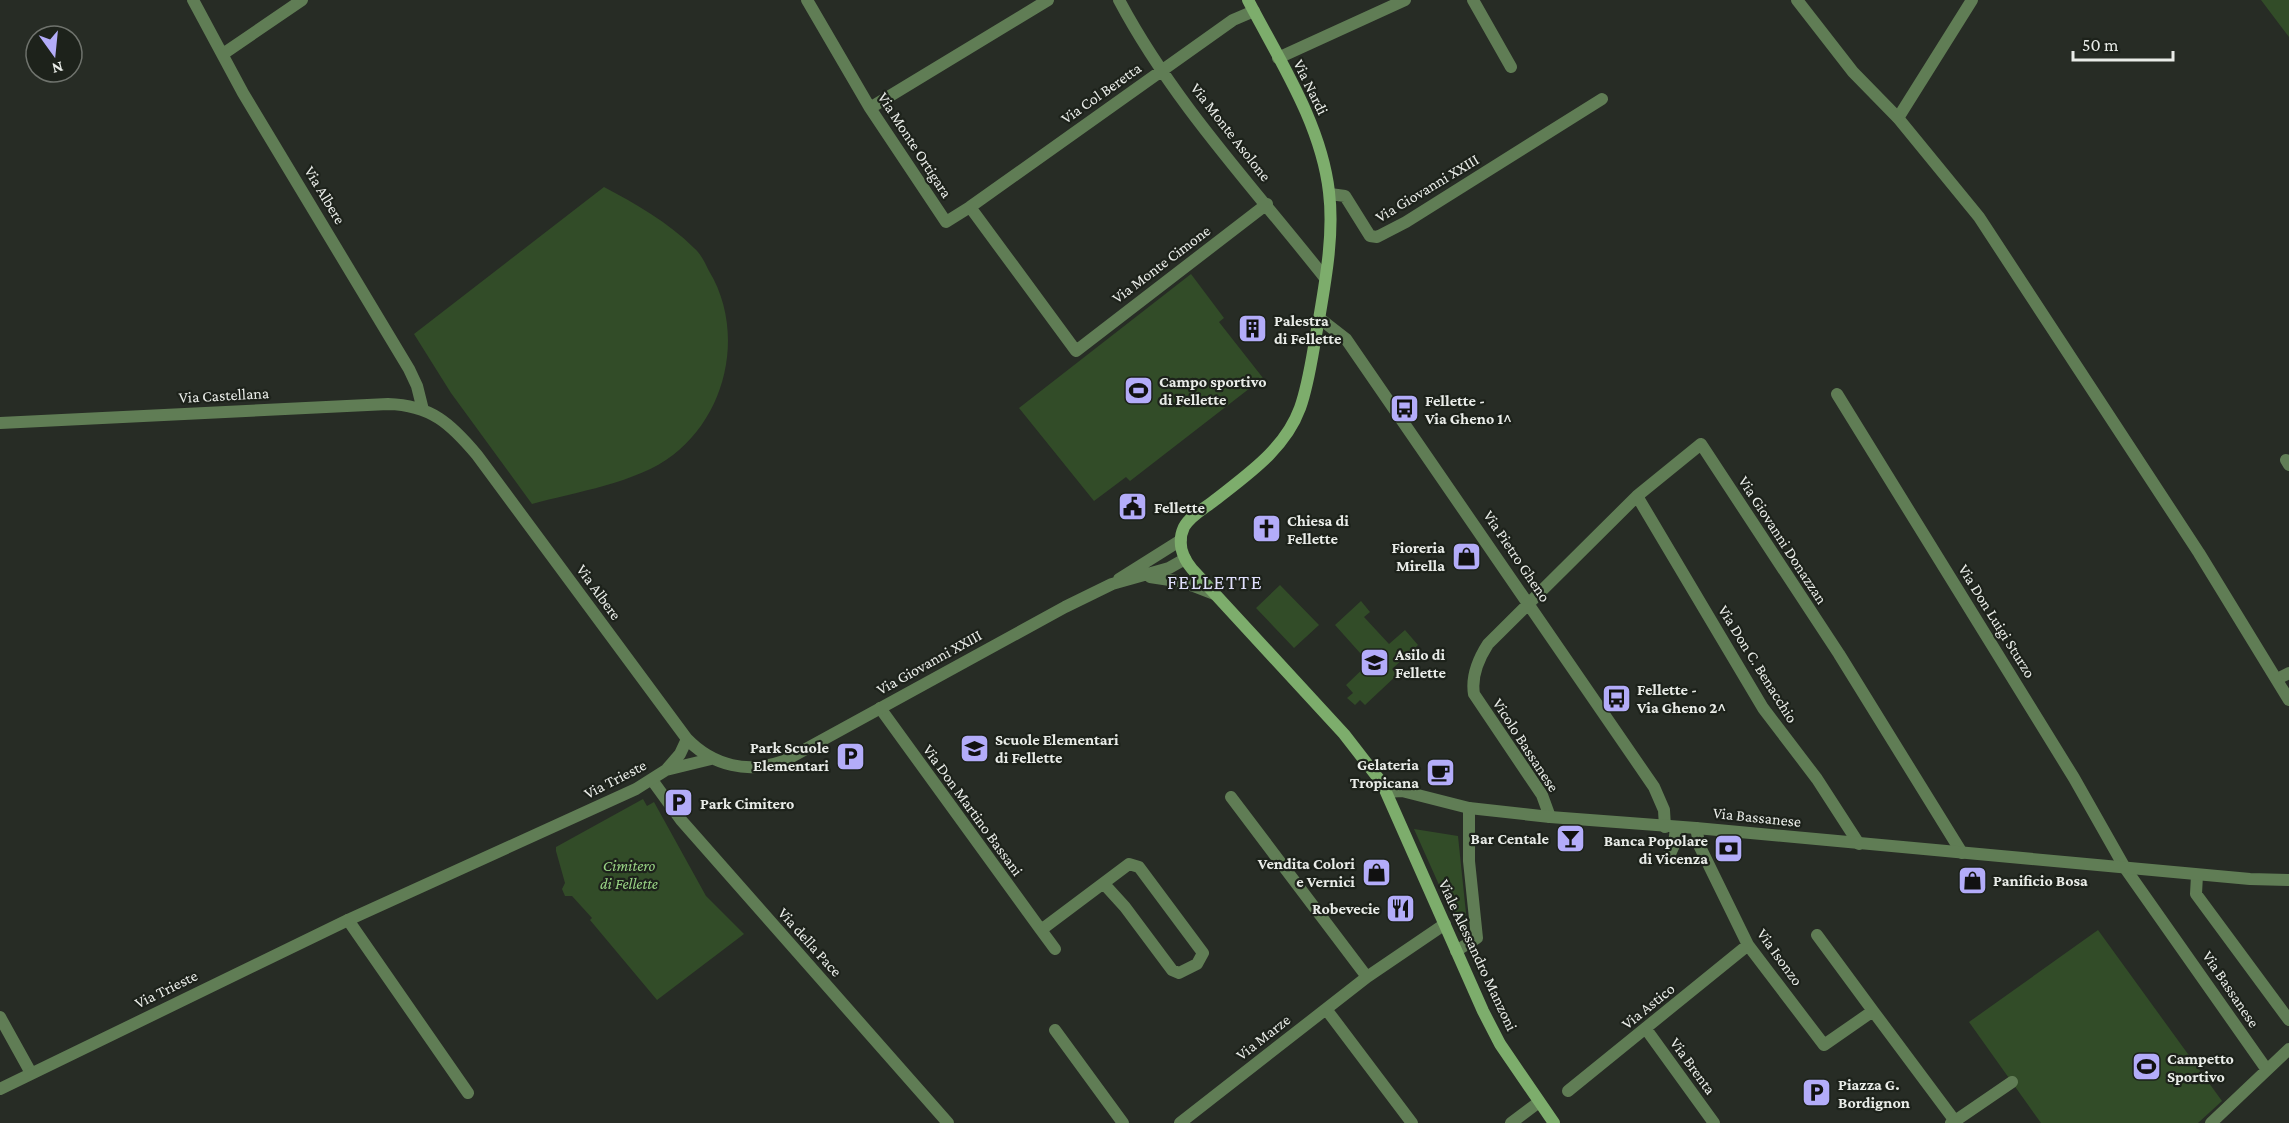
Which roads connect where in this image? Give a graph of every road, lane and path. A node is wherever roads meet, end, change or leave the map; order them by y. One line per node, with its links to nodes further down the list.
1 (193, 0): 11 (street, Via Albere)
2 (302, 0): 11 (street)
3 (807, 0): 16 (street, Via Monte Ortigara)
4 (1048, 0): 16 (street)
5 (1119, 0): 14 (street, Via Monte Asolone)
6 (1405, 0): 12 (street)
7 (1473, 0): 13 (street)
8 (1797, 0): 17 (street)
9 (1972, 0): 17 (street)
10 (1251, 5): 12 (main road, Via Nardi); 14 (street, Via Col Beretta)
11 (223, 54): 25 (street, Via Albere)
12 (1278, 58): 18 (main road, Via Nardi)
13 (1511, 67)
14 (1161, 70): 19 (street, Via Monte Asolone); 20 (street, Via Col Beretta)
15 (1602, 99): 18 (street, Via Giovanni XXIII)
16 (870, 108): 20 (street, Via Monte Ortigara)
17 (1898, 118): 36 (street)
18 (1330, 194): 21 (main road)
19 (1267, 204): 21 (street, Via Monte Asolone); 23 (street, Via Monte Cimone)
20 (970, 207): 23 (street, Via Monte Ortigara)
21 (1325, 278): 22 (main road)
22 (1319, 318): 29 (main road); 34 (street, Via Pietro Gheno)
23 (1076, 351)
24 (1837, 394): 53 (street, Via Don Luigi Sturzo)
25 (423, 410): 26 (street, Via Castellana); 27 (street, Via Castellana)
26 (447, 422): 39 (street, Via Albere)
27 (0, 423)
28 (1637, 496): 34 (street, Via Giovanni Donazzan); 50 (street, Via Don C. Benacchio); 51 (street, Via Giovanni Donazzan)
29 (1181, 540): 30 (main road, Via Giovanni XXIII); 32 (street)
30 (1185, 559): 31 (street, Via Giovanni XXIII); 33 (main road, Via Giovanni XXIII)
31 (1137, 577): 32 (street, Via Giovanni XXIII); 33 (street, Via Giovanni XXIII)
32 (1112, 584): 38 (street, Via Giovanni XXIII)
33 (1215, 594): 44 (main road, Via Giovanni XXIII)
34 (1530, 604): 47 (street, Vicolo Bassanese); 48 (street, Via Pietro Gheno)
35 (2289, 673): 36 (street)
36 (2277, 680): 37 (street)
37 (2289, 700)
38 (880, 708): 41 (street, Via Giovanni XXIII); 59 (street, Via Don Martino Bassani)
39 (687, 739): 40 (street, Via Albere); 42 (street, Via Trieste)
40 (711, 759): 41 (street, Via Albere); 42 (street, Via Trieste)
41 (736, 766)
42 (666, 770): 43 (street, Via Trieste)
43 (652, 780): 57 (street, Via Trieste); 80 (street, Via della Pace)
44 (1387, 792): 46 (street, Via Bassanese); 58 (main road, Viale Alessandro Manzoni)
45 (1231, 797): 64 (street)
46 (1469, 808): 47 (street, Via Bassanese); 63 (street)
47 (1550, 817): 48 (street, Via Bassanese)
48 (1671, 827): 49 (street, Via Bassanese); 52 (street)
49 (1696, 828): 50 (street, Via Bassanese); 61 (street, Via Isonzo)
50 (1859, 844): 51 (street, Via Bassanese)
51 (1962, 853): 53 (street, Via Bassanese)
52 (1670, 854)
53 (2125, 868): 54 (street, Via Bassanese); 72 (street, Via Bassanese)
54 (2197, 874): 55 (street, Via Bassanese); 68 (street, Via Bassanese)
55 (2289, 880)
56 (1105, 885): 56 (street); 59 (street)
57 (348, 920): 73 (street, Via Trieste); 77 (street)
58 (1445, 924): 63 (main road, Viale Alessandro Manzoni); 64 (street, Via Marze)
59 (1041, 930): 62 (street, Via Don Martino Bassani)
60 (1817, 935): 66 (street)
61 (1748, 945): 66 (street, Via Isonzo); 69 (street, Via Astico)
62 (1055, 950)
63 (1456, 951): 78 (main road, Viale Alessandro Manzoni)
64 (1367, 977): 65 (street, Via Marze)
65 (1326, 1009): 82 (street, Via Marze); 83 (street)
66 (1873, 1011): 79 (street)
67 (0, 1017): 73 (street)
68 (2289, 1020)
69 (1646, 1029): 76 (street, Via Astico); 86 (street, Via Brenta)
70 (1055, 1030): 81 (street)
71 (2289, 1049): 72 (street)
72 (2267, 1070): 87 (street)
73 (31, 1073): 75 (street, Via Trieste)
74 (2012, 1082): 79 (street)
75 (0, 1089)
76 (1568, 1091)
77 (468, 1093)
78 (1539, 1102): 84 (street); 85 (main road, Viale Alessandro Manzoni)
79 (1953, 1122)
80 (948, 1123)
81 (1124, 1123)
82 (1180, 1123)
83 (1412, 1123)
84 (1511, 1123)
85 (1554, 1123)
86 (1714, 1123)
87 (2211, 1123)

